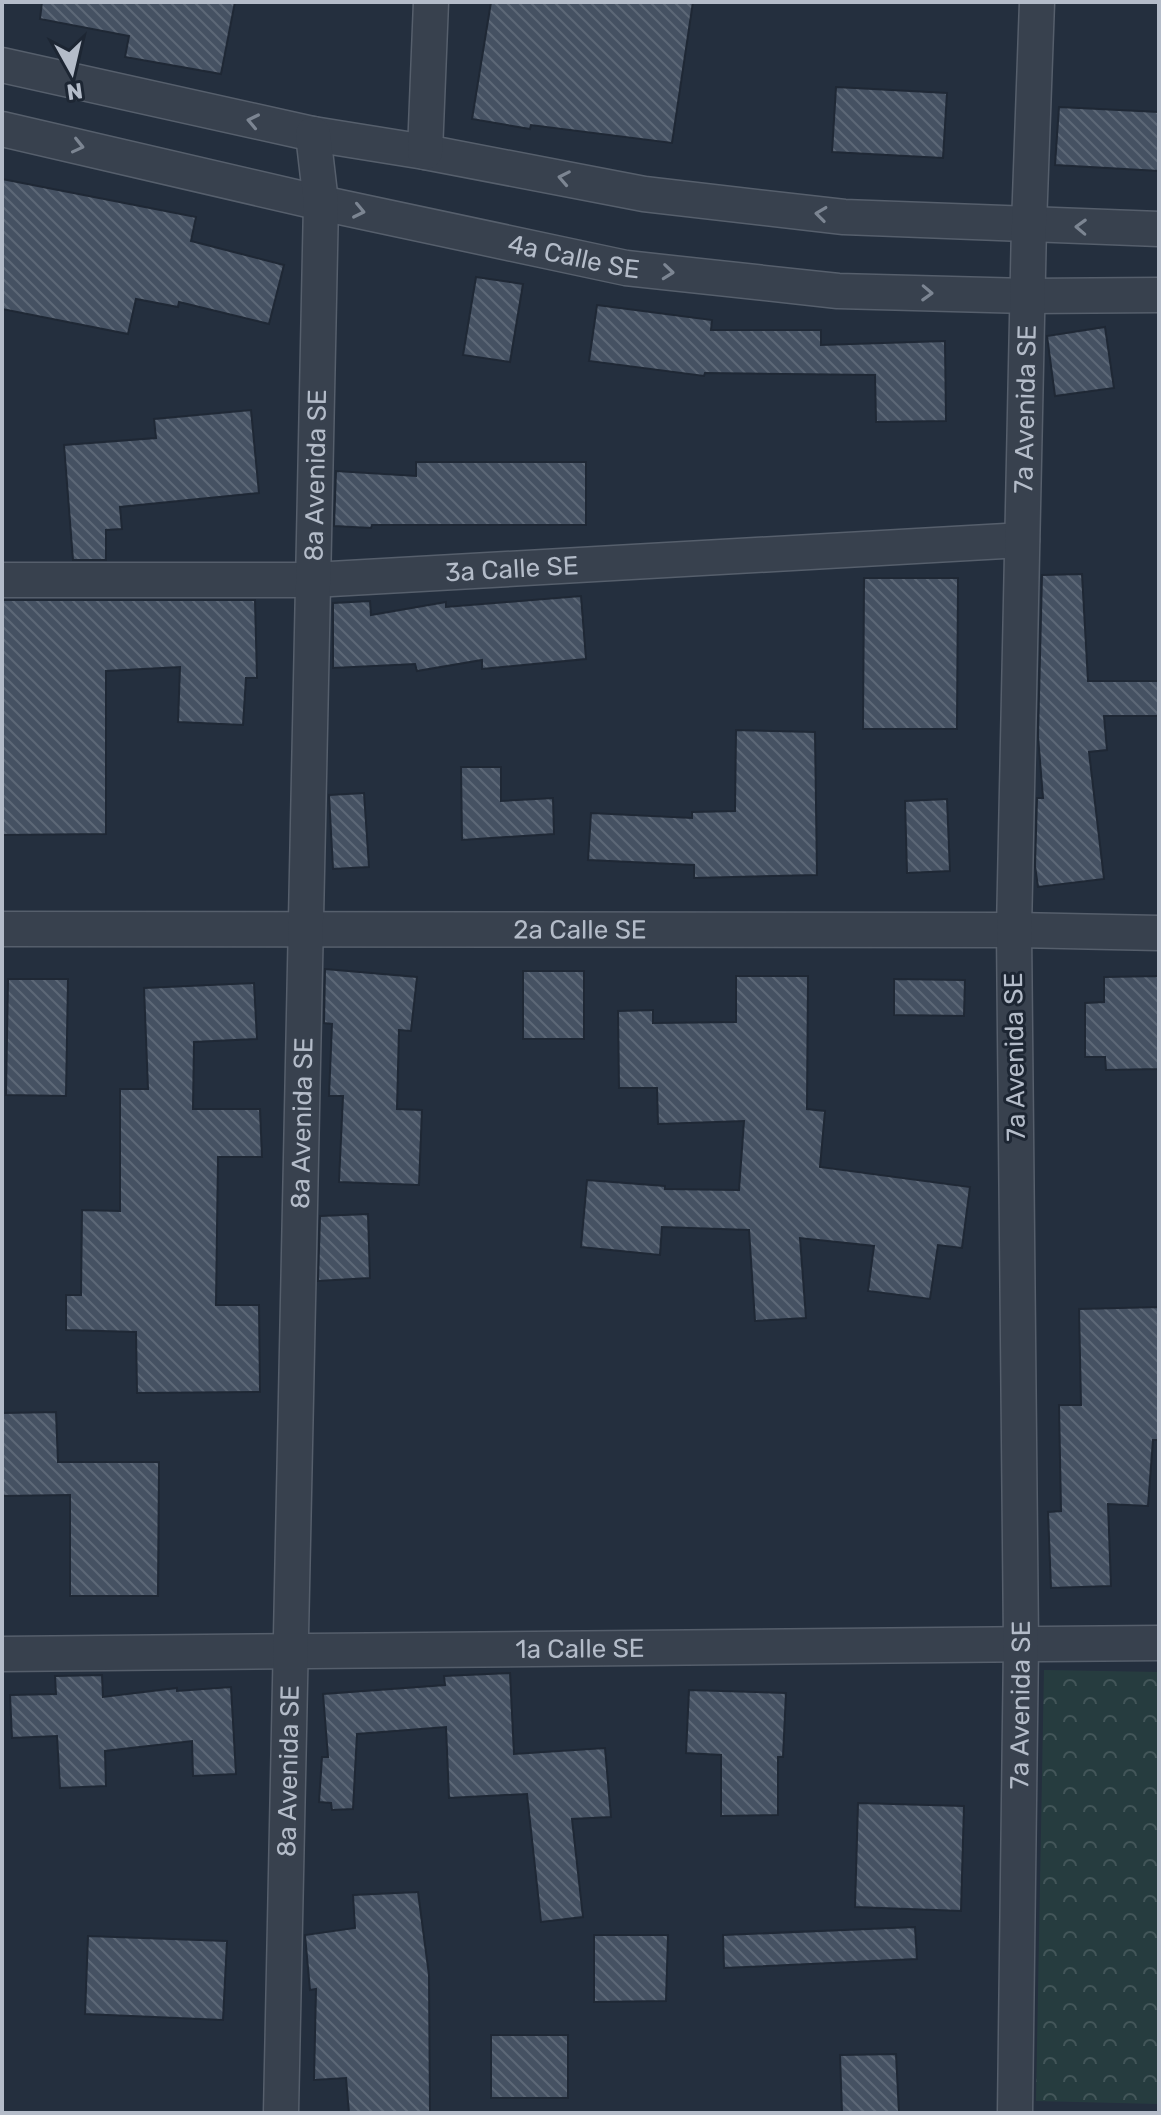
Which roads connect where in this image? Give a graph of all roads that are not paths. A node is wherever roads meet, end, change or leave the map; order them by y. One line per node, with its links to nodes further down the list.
1 (431, 2): 6 (street)
2 (1037, 2): 8 (street, 7a Avenida SE)
3 (2, 65): 5 (street, one-way to 3)
4 (2, 129): 7 (street, 4a Calle SE, one-way to 7)
5 (313, 134): 6 (street); 7 (street, 8a Avenida SE)
6 (425, 152): 8 (street, one-way to 6)
7 (321, 203): 11 (street, 4a Calle SE, one-way to 11); 14 (street, 8a Avenida SE)
8 (1029, 225): 9 (street, one-way to 8); 11 (street, 7a Avenida SE)
9 (1159, 229)
10 (1159, 295): 11 (street, 4a Calle SE)
11 (1028, 296): 12 (street, 7a Avenida SE)
12 (1022, 540): 14 (street, 3a Calle SE); 17 (street, 7a Avenida SE)
13 (2, 580): 14 (street, 3a Calle SE)
14 (313, 580): 16 (street, 8a Avenida SE)
15 (2, 929): 16 (street, 2a Calle SE)
16 (306, 930): 17 (street, 2a Calle SE); 21 (street, 8a Avenida SE)
17 (1014, 930): 18 (street, 2a Calle SE); 20 (street, 7a Avenida SE)
18 (1159, 933)
19 (1159, 1643): 20 (street, 1a Calle SE)
20 (1021, 1644): 21 (street, 1a Calle SE); 24 (street, 7a Avenida SE)
21 (290, 1650): 22 (street, 1a Calle SE); 23 (street, 8a Avenida SE)
22 (2, 1654)
23 (281, 2113)
24 (1015, 2113)

